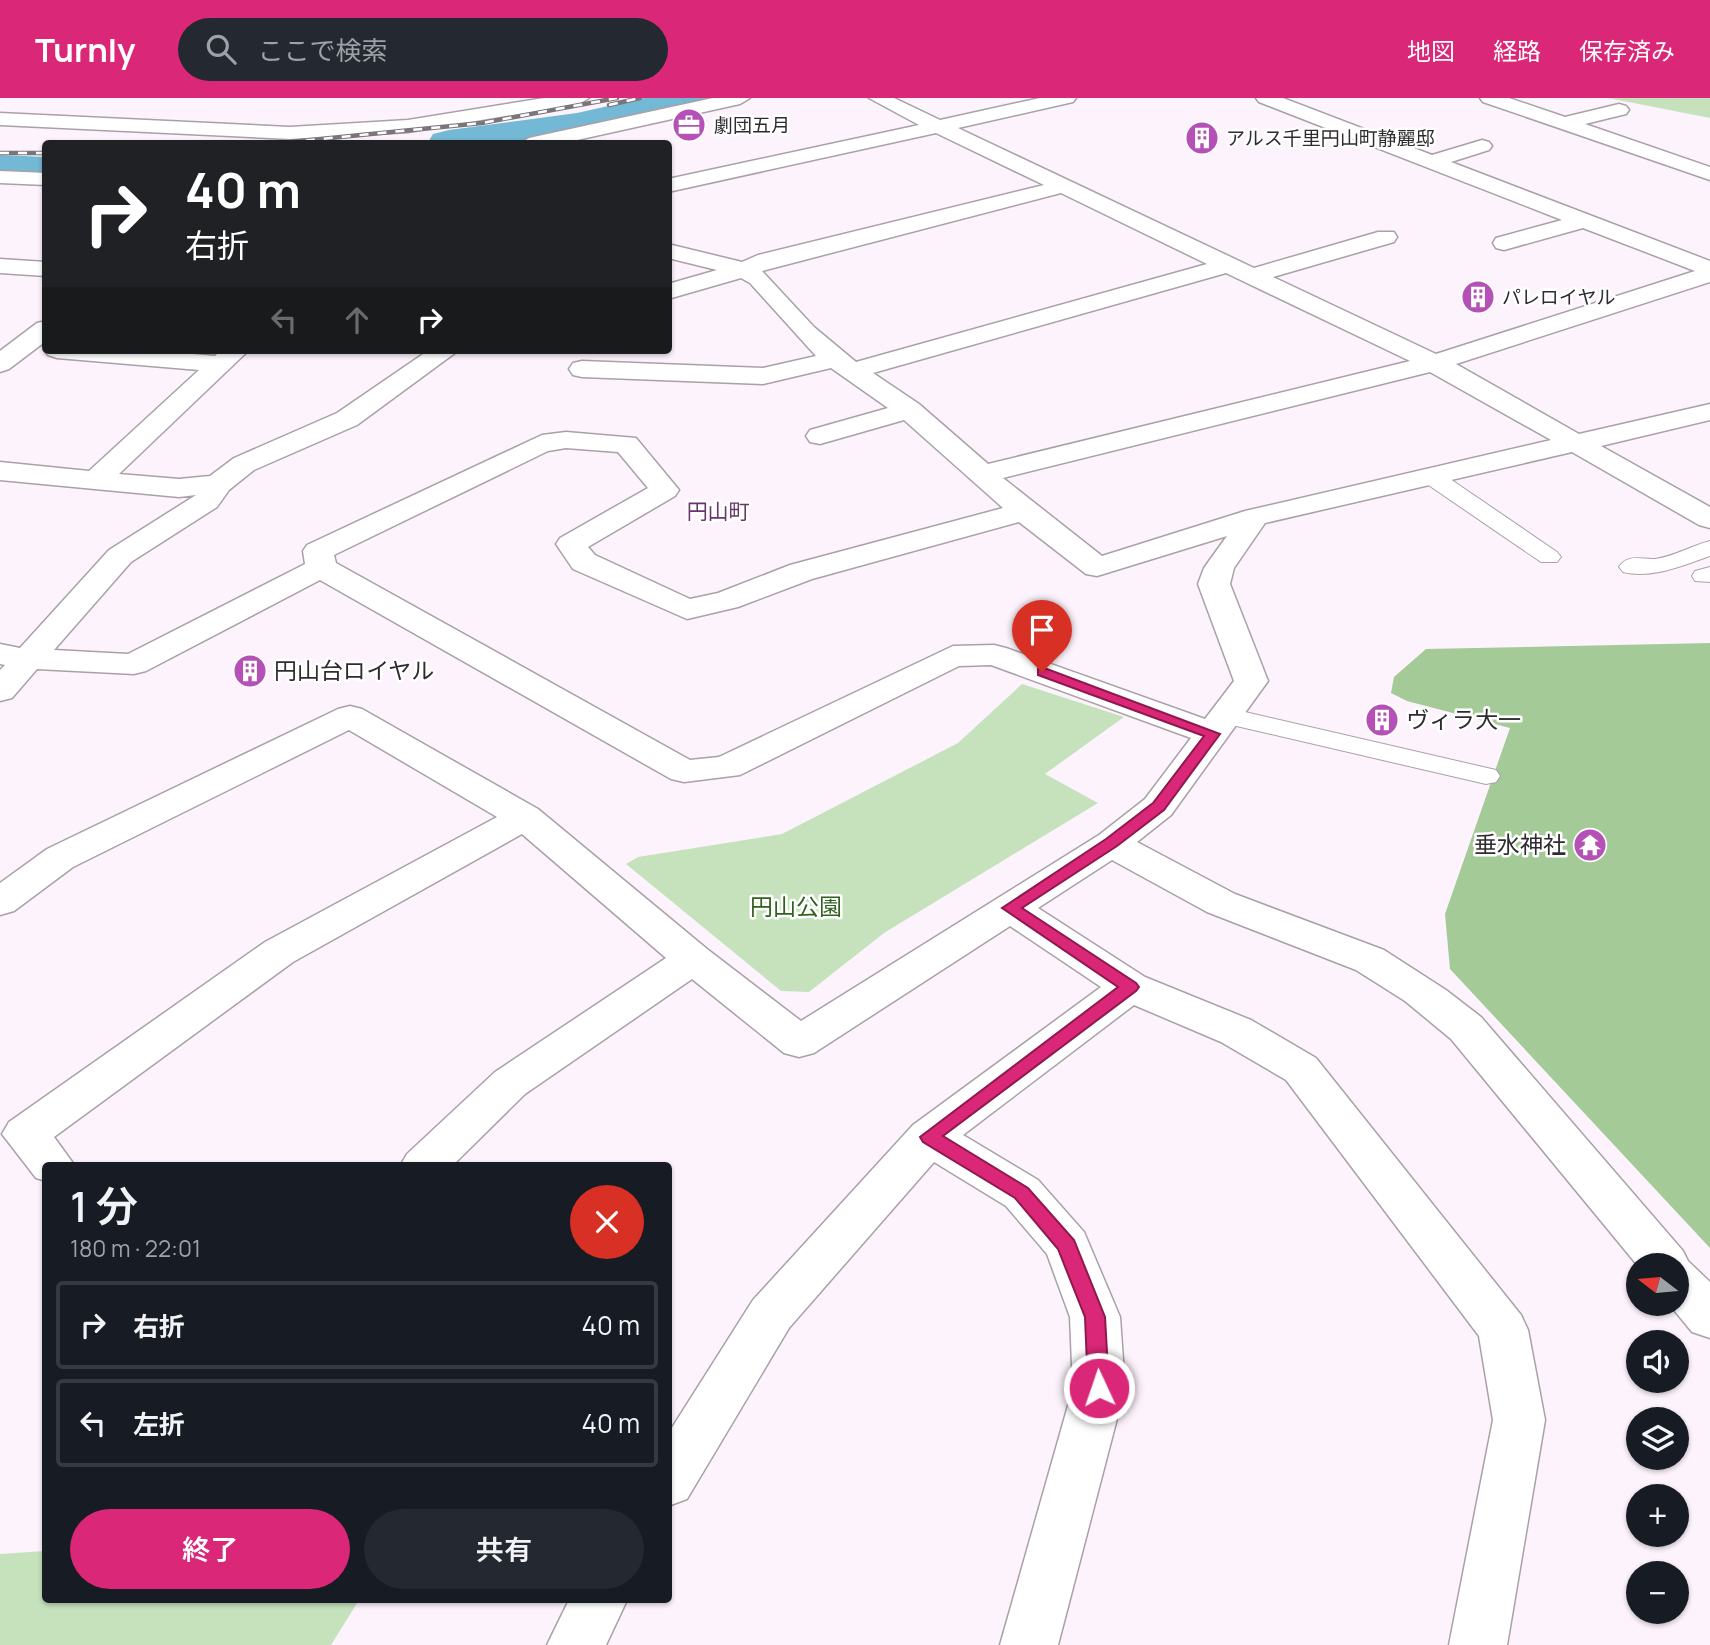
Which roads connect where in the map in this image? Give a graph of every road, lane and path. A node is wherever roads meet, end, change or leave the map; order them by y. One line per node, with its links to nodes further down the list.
1 (579, 98): 14 (street)
2 (740, 98): 15 (street)
3 (879, 98): 13 (street)
4 (1066, 98): 13 (street)
5 (1266, 98): 17 (street)
6 (1490, 98): 12 (street)
7 (121, 106): 11 (street)
8 (201, 108): 14 (street)
9 (1619, 110): 12 (street)
10 (0, 119): 11 (street)
11 (108, 122): 14 (street)
12 (1559, 125): 18 (street)
13 (938, 126): 21 (street); 22 (street)
14 (193, 129)
15 (547, 140)
16 (1482, 146): 17 (street)
17 (1432, 161): 23 (street)
18 (1710, 174)
19 (0, 177): 20 (street)
20 (42, 179)
21 (672, 185)
22 (1065, 186): 27 (street); 31 (street)
23 (1585, 220): 25 (street); 30 (street)
24 (1386, 237): 33 (street)
25 (1504, 243)
26 (672, 252): 31 (street)
27 (1228, 265): 33 (street); 42 (street)
28 (0, 266): 29 (street)
29 (42, 269)
30 (1710, 269)
31 (744, 270): 34 (street); 42 (street)
32 (1710, 274): 40 (street)
33 (1251, 276): 40 (street)
34 (672, 291)
35 (42, 331): 36 (street)
36 (22, 347): 41 (street)
37 (155, 354): 39 (street)
38 (440, 354): 52 (street)
39 (228, 357): 51 (street)
40 (1434, 363): 47 (street); 49 (street)
41 (0, 364)
42 (844, 365): 43 (street); 44 (street)
43 (582, 369)
44 (909, 410): 46 (street); 49 (street)
45 (1710, 412): 47 (street)
46 (820, 436)
47 (1578, 444): 50 (street); 55 (street)
48 (0, 471): 51 (street)
49 (983, 474): 53 (street)
50 (1432, 477): 54 (street); 57 (lane)
51 (96, 480): 52 (street)
52 (218, 484): 60 (street)
53 (1024, 511): 54 (street); 59 (street)
54 (1255, 517): 62 (street)
55 (1710, 519)
56 (1710, 548): 58 (lane)
57 (1549, 557)
58 (1631, 567)
59 (321, 568): 60 (street); 62 (street)
60 (13, 657): 61 (street)
61 (0, 691)
62 (1220, 725): 63 (lane); 65 (street)
63 (1486, 776)
64 (525, 817): 66 (street); 68 (street); 71 (street)
65 (1111, 843): 67 (street); 73 (street)
66 (0, 902)
67 (1010, 908): 68 (street); 69 (street)
68 (693, 959): 72 (street)
69 (1130, 987): 70 (street); 80 (street)
70 (929, 1137): 76 (street); 79 (street)
71 (49, 1162)
72 (427, 1162)
73 (1656, 1253)
74 (1689, 1292): 75 (street)
75 (1710, 1317)
76 (672, 1475)
77 (597, 1603): 78 (street)
78 (576, 1645)
79 (1029, 1645)
80 (1478, 1645)

